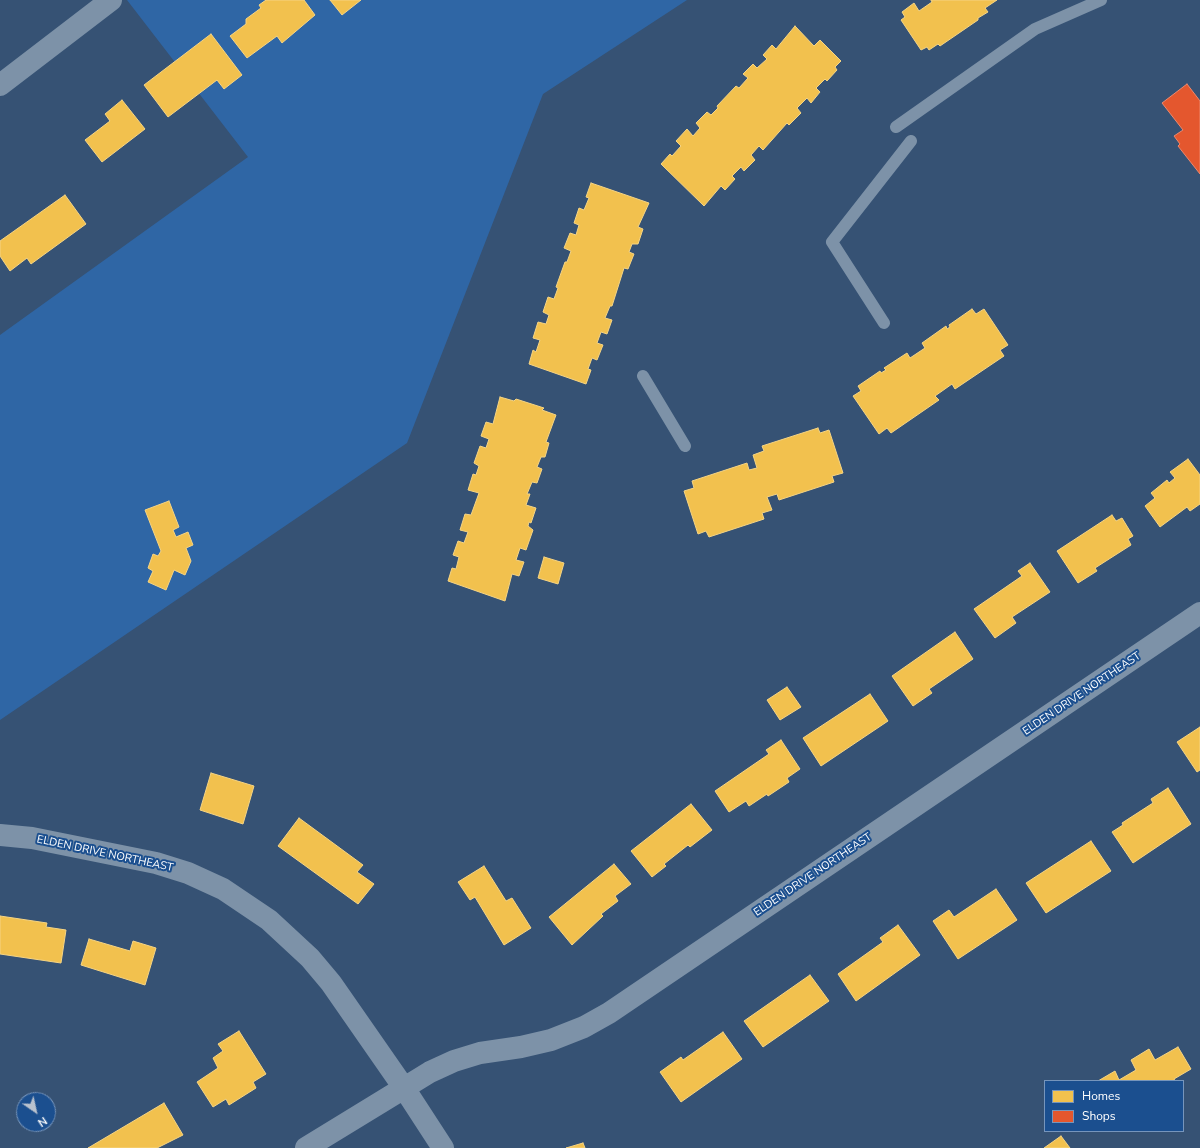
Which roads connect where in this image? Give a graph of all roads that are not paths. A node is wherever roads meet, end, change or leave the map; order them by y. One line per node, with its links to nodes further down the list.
1 (1101, 0): 4 (lane)
2 (105, 2): 3 (street)
3 (0, 85)
4 (896, 127)
5 (911, 141): 6 (lane)
6 (884, 323)
7 (643, 376): 8 (lane)
8 (685, 446)
9 (1200, 614): 11 (street, ELDEN DRIVE NORTHEAST)
10 (0, 835): 11 (street, ELDEN DRIVE NORTHEAST)
11 (404, 1088): 12 (street, ELDEN DRIVE NORTHEAST); 13 (street)
12 (306, 1148)
13 (443, 1148)

